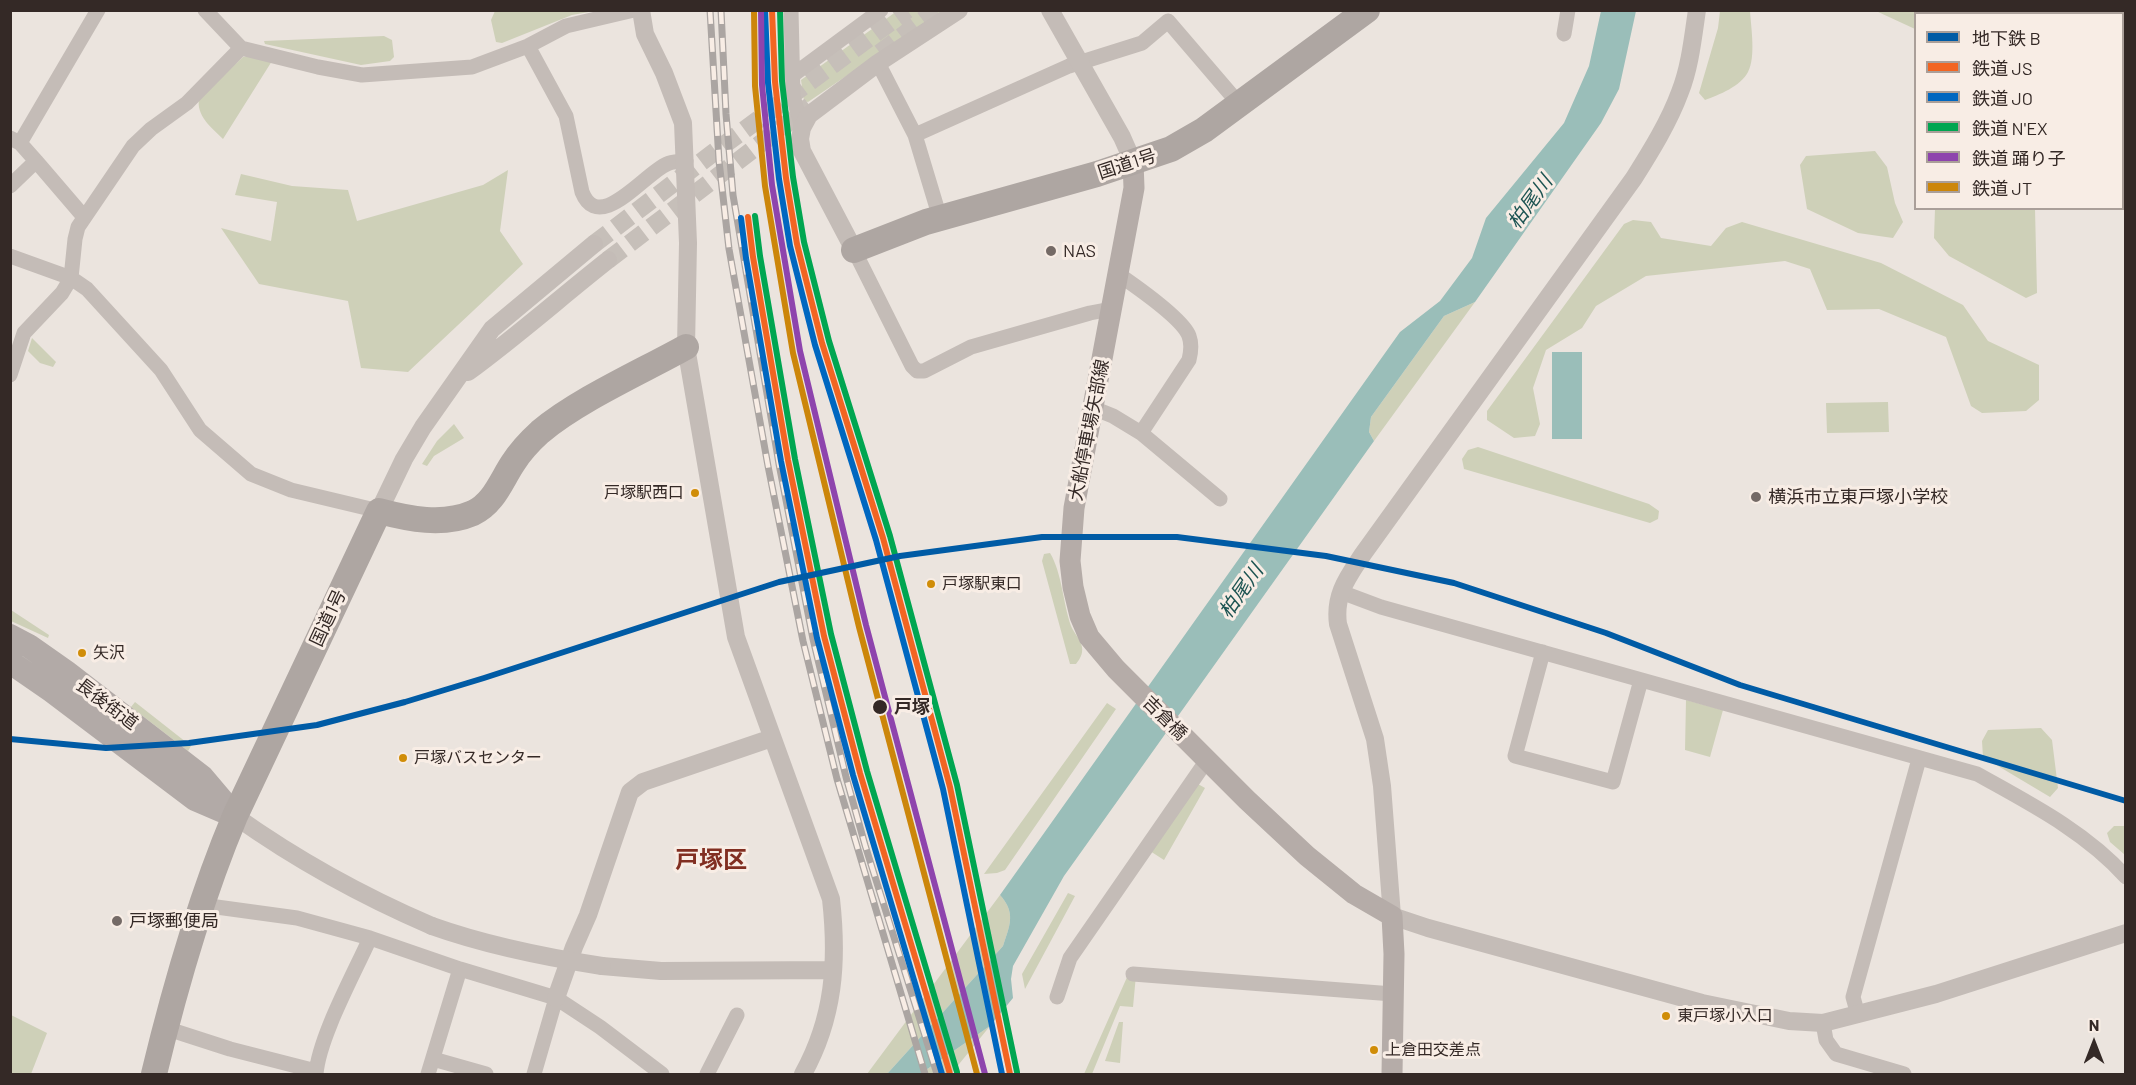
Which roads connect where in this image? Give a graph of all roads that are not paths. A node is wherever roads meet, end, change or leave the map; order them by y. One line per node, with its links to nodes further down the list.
1 (98, 10): 21 (street)
2 (205, 10): 14 (street)
3 (634, 10): 13 (street)
4 (641, 10): 23 (street)
5 (791, 10): 17 (street)
6 (881, 10): 17 (street)
7 (960, 10): 15 (street)
8 (1050, 10): 16 (street)
9 (1366, 10): 18 (highway, 国道1号)
10 (1568, 10): 12 (street)
11 (1697, 10): 42 (street)
12 (1564, 34)
13 (528, 46): 14 (street); 23 (street)
14 (241, 48): 26 (street)
15 (878, 63): 19 (street); 20 (street)
16 (1080, 63): 18 (street); 20 (street); 24 (street)
17 (793, 75): 19 (street)
18 (1240, 105): 24 (highway, 国道1号)
19 (802, 128): 29 (street)
20 (915, 135): 27 (street)
21 (15, 140): 22 (street)
22 (36, 161): 25 (street); 26 (street)
23 (686, 161): 35 (street)
24 (1133, 162): 27 (highway, 国道1号); 32 (main road, 大船停車場矢部線)
25 (10, 186)
26 (84, 217): 33 (street)
27 (940, 218): 29 (highway, 国道1号)
28 (594, 244): 37 (street)
29 (854, 250): 34 (street)
30 (10, 256): 33 (street)
31 (608, 260): 37 (street)
32 (1118, 274): 34 (main road, 大船停車場矢部線); 39 (street)
33 (71, 278): 36 (street); 41 (street)
34 (1112, 309): 38 (main road, 大船停車場矢部線)
35 (686, 347): 41 (highway); 48 (street)
36 (10, 375)
37 (456, 380): 41 (street)
38 (1093, 408): 39 (street); 47 (main road, 大船停車場矢部線)
39 (1141, 433): 40 (street)
40 (1220, 499)
41 (379, 511): 51 (highway, 国道1号)
42 (1341, 592): 44 (street); 54 (street)
43 (10, 636): 51 (main road, 長後街道)
44 (1543, 652): 46 (street); 46 (street)
45 (10, 662): 51 (main road, 長後街道)
46 (1641, 680): 50 (street)
47 (1129, 682): 49 (main road, 吉倉橋)
48 (772, 738): 58 (street); 62 (street)
49 (1204, 757): 54 (main road); 61 (street)
50 (1919, 759): 52 (street); 64 (street)
51 (235, 816): 53 (highway, 国道1号); 58 (street, bridge)
52 (2126, 877)
53 (202, 905): 56 (street); 66 (highway, 国道1号)
54 (1392, 916): 60 (main road); 65 (street)
55 (2126, 933): 64 (street)
56 (370, 938): 57 (street); 68 (street)
57 (460, 969): 62 (street); 67 (street)
58 (833, 970): 75 (street)
59 (1133, 974): 60 (street)
60 (1393, 994): 76 (main road)
61 (1057, 997)
62 (556, 998): 72 (street); 73 (street)
63 (737, 1015): 74 (street)
64 (1858, 1015): 65 (street)
65 (1823, 1023): 77 (street)
66 (165, 1028): 68 (street); 69 (highway, 国道1号)
67 (433, 1059): 70 (street); 71 (street)
68 (316, 1073)
69 (154, 1074)
70 (428, 1074)
71 (486, 1074)
72 (534, 1074)
73 (662, 1074)
74 (707, 1074)
75 (803, 1074)
76 (1392, 1074)
77 (1904, 1074)

